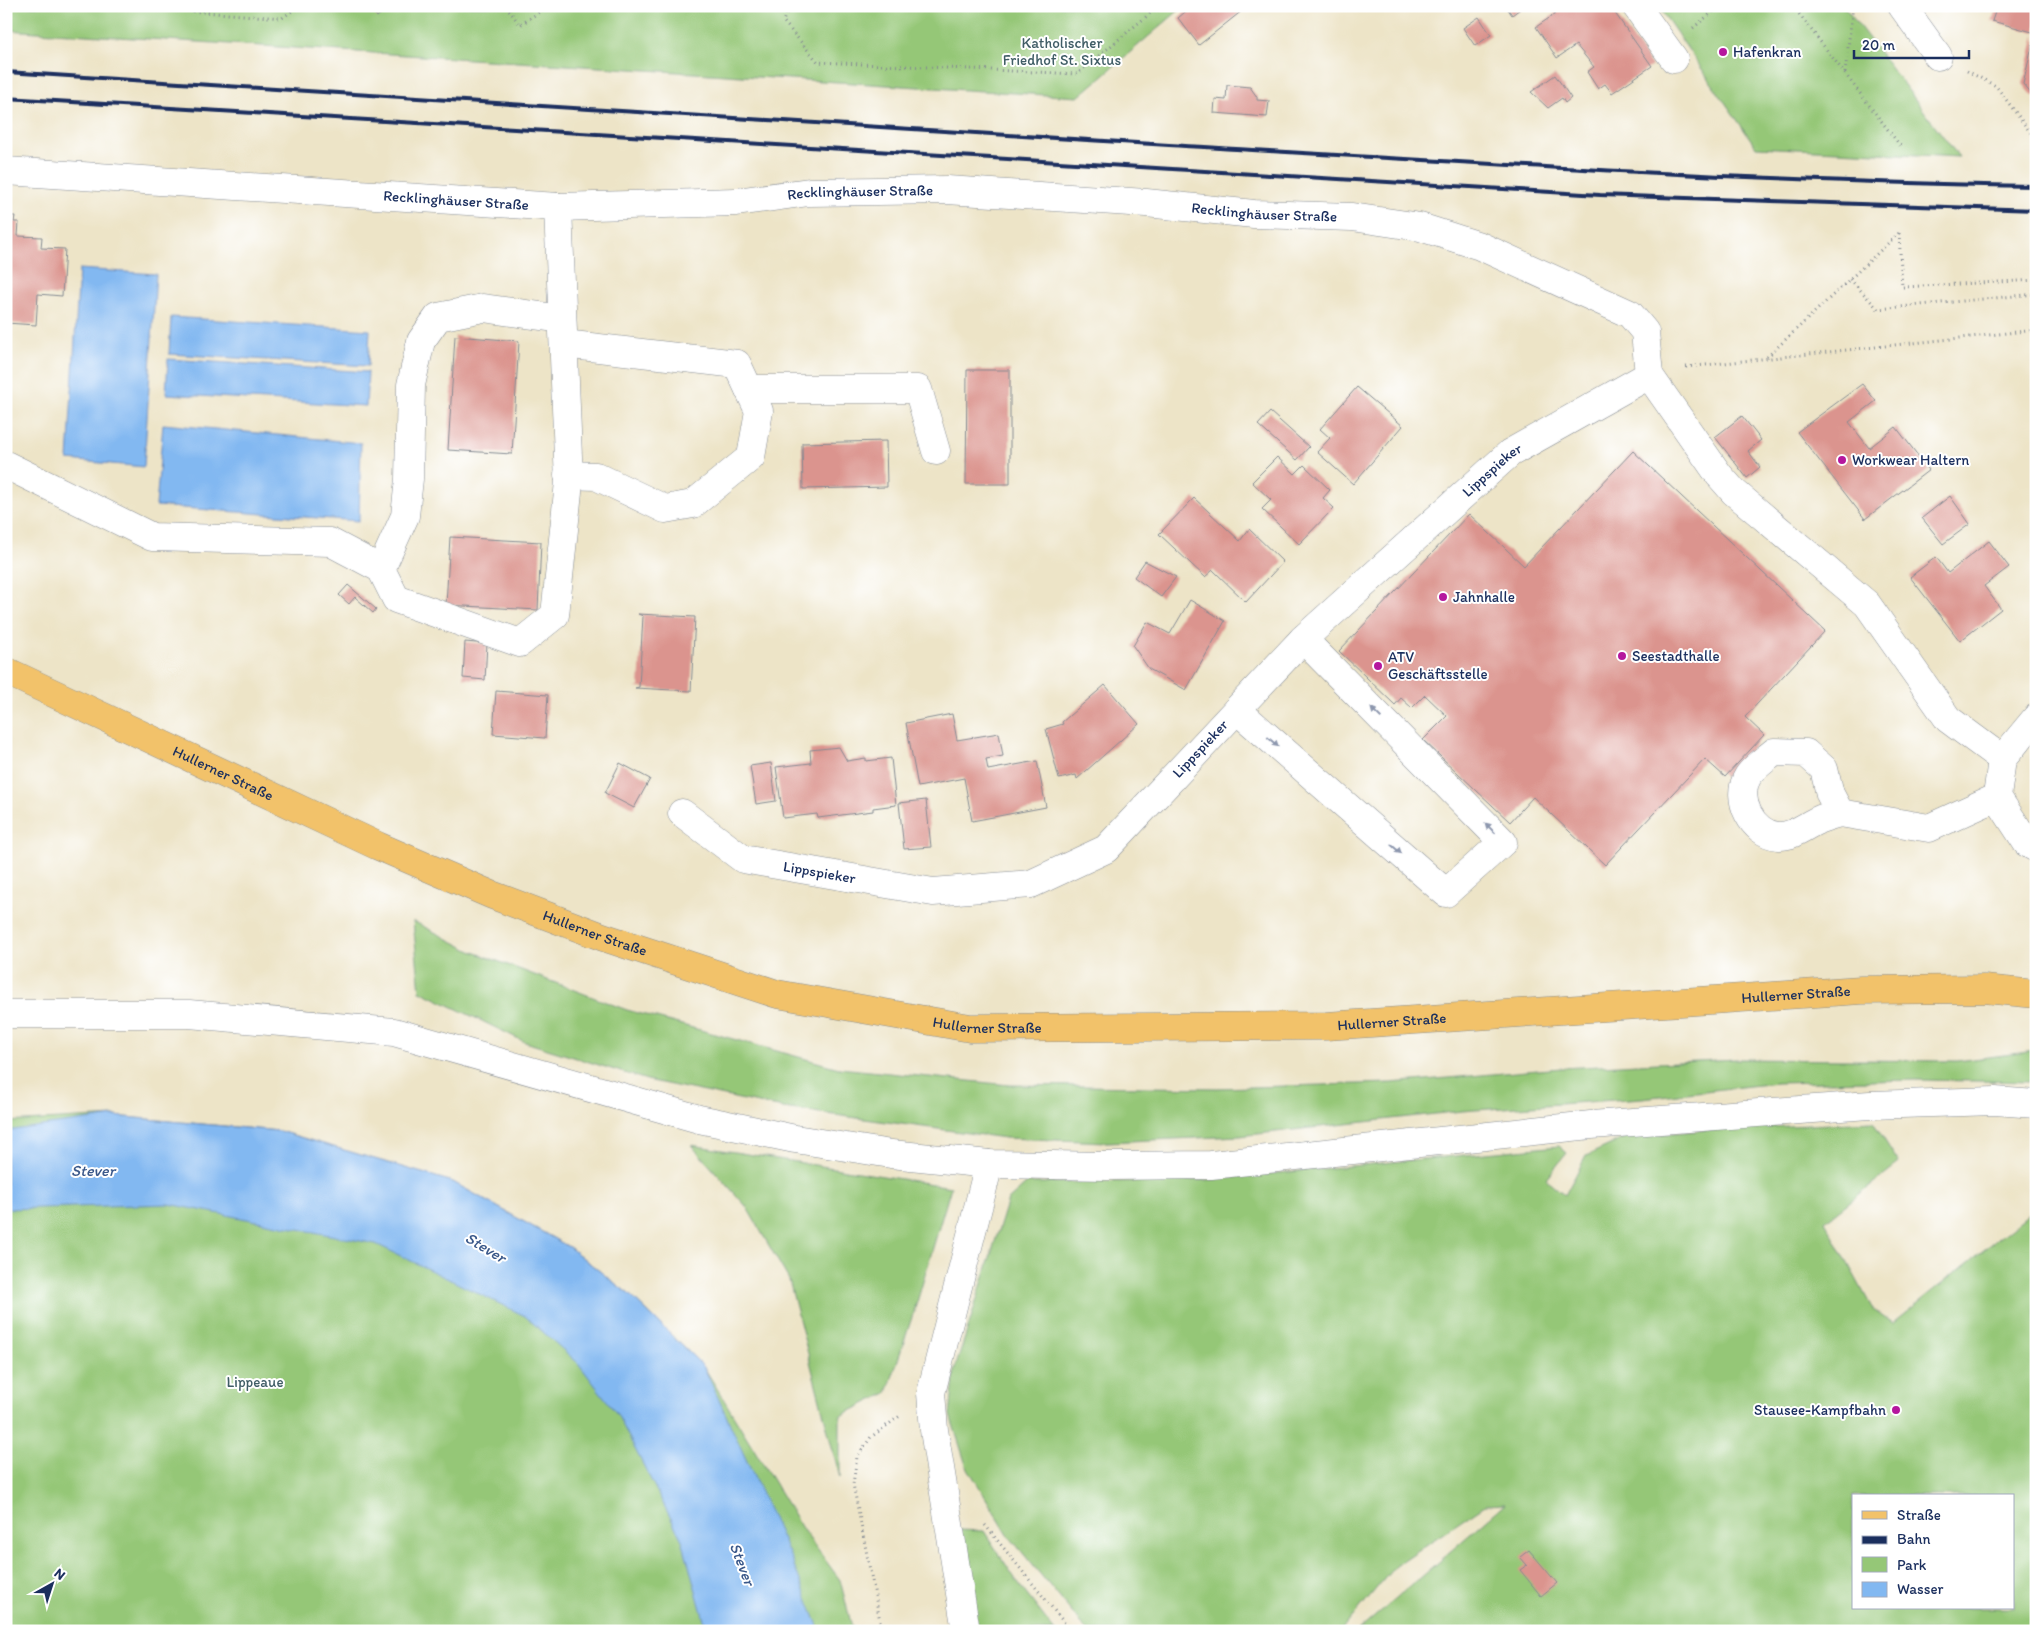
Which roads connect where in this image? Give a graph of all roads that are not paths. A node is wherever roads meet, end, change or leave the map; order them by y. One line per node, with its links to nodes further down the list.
1 (1636, 6): 4 (street)
2 (1902, 6): 3 (street)
3 (1938, 56)
4 (1674, 59)
5 (6, 171): 6 (street, Recklinghäuser Straße)
6 (558, 207): 7 (street); 8 (street, Recklinghäuser Straße)
7 (563, 331): 9 (street); 12 (street); 13 (street)
8 (1649, 376): 14 (street, Lippspieker); 18 (street)
9 (749, 389): 10 (street); 12 (street)
10 (936, 451)
11 (6, 466): 13 (street)
12 (568, 475): 13 (street)
13 (380, 569)
14 (1303, 639): 16 (street, Lippspieker); 16 (street, one-way to 14)
15 (6, 671): 23 (main road, Hullerner Straße)
16 (1237, 710): 20 (street, Lippspieker)
17 (2036, 718): 18 (street)
18 (2002, 759): 19 (street)
19 (1997, 797): 21 (street); 22 (street)
20 (682, 813)
21 (1840, 813)
22 (2036, 848)
23 (2036, 994)
24 (6, 1014): 26 (street)
25 (2036, 1104): 26 (street)
26 (989, 1164): 27 (street)
27 (966, 1631)

